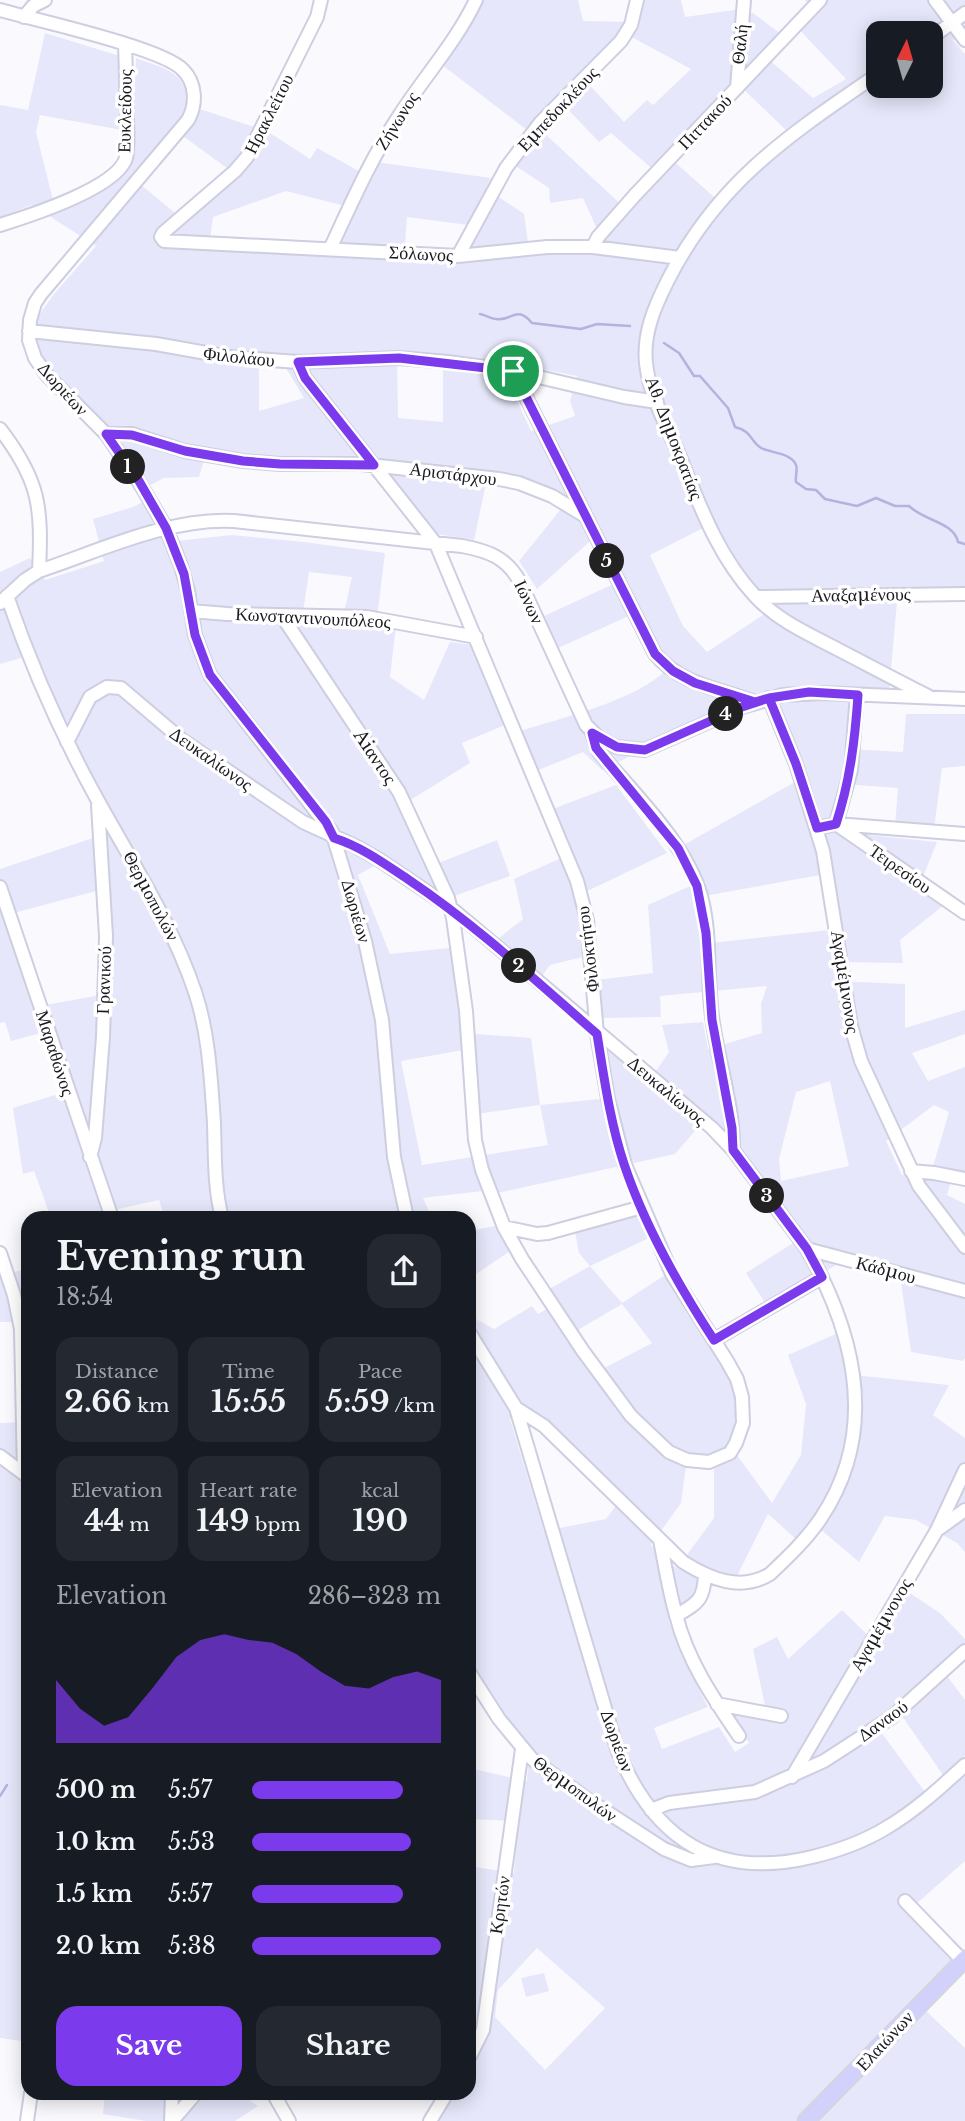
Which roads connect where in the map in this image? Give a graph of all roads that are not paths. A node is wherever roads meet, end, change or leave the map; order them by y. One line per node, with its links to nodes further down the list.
1 (45, 0): 10 (street)
2 (321, 0): 18 (street, Ηρακλείτου)
3 (476, 0): 20 (street, Ζήνωνος)
4 (637, 0): 21 (street, Εμπεδοκλέους)
5 (744, 0): 16 (street, Θαλή)
6 (820, 0): 16 (street, Πιττακού)
7 (935, 0): 11 (street)
8 (0, 10): 10 (street)
9 (965, 13): 11 (street)
10 (23, 17): 14 (street)
11 (952, 23): 12 (street); 13 (street)
12 (943, 29)
13 (965, 40)
14 (125, 45): 17 (street, Ευκλείδους); 23 (street)
15 (866, 82): 22 (street, Αθ. Δημοκρατίας)
16 (737, 88): 19 (street, Πιττακού)
17 (0, 225)
18 (162, 239): 20 (street, Σόλωνος)
19 (593, 247): 21 (street, Σόλωνος); 22 (street, Σόλωνος)
20 (330, 249): 21 (street, Σόλωνος)
21 (458, 256)
22 (680, 258): 26 (street, Αθ. Δημοκρατίας)
23 (29, 331): 24 (street, Φιλολάου); 28 (street, Δωριέων)
24 (298, 362): 25 (street, Φιλολάου); 29 (street, Φιλοκτήτου)
25 (513, 371): 26 (street, Φιλολάου); 30 (street)
26 (657, 402): 35 (street, Αθ. Δημοκρατίας)
27 (0, 429): 33 (street)
28 (106, 434): 29 (street, Αριστάρχου); 31 (street, Δωριέων)
29 (374, 465): 30 (street, Αριστάρχου); 32 (street, Φιλοκτήτου)
30 (585, 516): 44 (street)
31 (166, 528): 32 (street, Ιώνων); 33 (street, Ιώνων); 37 (street, Δωριέων)
32 (436, 544): 39 (street, Φιλοκτήτου); 45 (street, Ιώνων)
33 (39, 571): 36 (street, Ιώνων)
34 (965, 594): 35 (street, Αναξαμένους)
35 (756, 597): 42 (street, Αθ. Δημοκρατίας)
36 (4, 600): 46 (street, Θερμοπυλών)
37 (191, 611): 38 (street, Κωνσταντινουπόλεος); 51 (street, Δωριέων)
38 (282, 615): 39 (street, Κωνσταντινουπόλεος); 53 (street, Aiαντος)
39 (476, 637): 55 (street, Φιλοκτήτου)
40 (858, 695): 41 (street); 42 (street); 48 (street)
41 (769, 698): 44 (street); 49 (street, Αγαμέμνονος)
42 (931, 698): 43 (street)
43 (965, 699)
44 (755, 702): 45 (street)
45 (592, 733): 56 (street)
46 (66, 743): 47 (street, Θερμοπυλών); 51 (street, Δευκαλίωνος)
47 (97, 801): 57 (street, Γρανικού); 62 (street, Θερμοπυλών)
48 (836, 824): 49 (street); 50 (street); 54 (street, Τειρεσίου)
49 (817, 828): 58 (street, Αγαμέμνονος)
50 (965, 834)
51 (334, 838): 53 (street, Δευκαλίωνος); 63 (street, Δωριέων)
52 (0, 887): 57 (street, Μαραθώνος)
53 (451, 908): 55 (street, Δευκαλίωνος); 64 (street, Φιλοκτήτου)
54 (965, 913)
55 (597, 1034): 56 (street, Δευκαλίωνος); 60 (street, Φιλοκτήτου)
56 (733, 1150): 66 (street, Δευκαλίωνος)
57 (90, 1157): 61 (street, Μαραθώνος)
58 (911, 1171): 59 (street); 65 (street, Αγαμέμνονος)
59 (965, 1180)
60 (642, 1207): 64 (street); 71 (street, Φιλοκτήτου)
61 (109, 1211)
62 (221, 1211)
63 (405, 1211)
64 (505, 1227): 71 (street, Φιλοκτήτου)
65 (965, 1247)
66 (807, 1249): 68 (street, Δευκαλίωνος); 69 (street, Κάδμου)
67 (0, 1253): 70 (street)
68 (822, 1277): 71 (street); 80 (street, Δευκαλίωνος)
69 (965, 1291)
70 (21, 1329)
71 (714, 1340)
72 (476, 1343): 73 (street, Δωριέων)
73 (516, 1408): 79 (street, Δευκαλίωνος); 90 (street, Δωριέων)
74 (0, 1456): 76 (street)
75 (965, 1470): 78 (street, Αγαμέμνονος)
76 (21, 1471)
77 (965, 1510): 78 (street)
78 (937, 1530): 89 (street, Αγαμέμνονος)
79 (659, 1537): 80 (street, Δευκαλίωνος); 81 (street)
80 (705, 1574): 81 (street)
81 (676, 1616): 84 (street)
82 (965, 1651): 89 (street, Δαναού)
83 (476, 1684): 87 (street, Θερμοπυλών)
84 (717, 1704): 85 (street); 86 (street)
85 (781, 1716)
86 (738, 1735)
87 (522, 1749): 91 (street, Θερμοπυλών); 94 (street, Κρητών)
88 (965, 1765): 91 (street, Δωριέων)
89 (792, 1777): 90 (street, Δαναού)
90 (651, 1810): 91 (street, Δωριέων)
91 (714, 1857)
92 (905, 1901): 93 (street)
93 (964, 1960): 104 (main road, Ελαιώνων)
94 (476, 2045)
95 (30, 2100): 100 (street)
96 (172, 2100): 101 (street)
97 (190, 2100): 101 (street)
98 (277, 2100): 102 (street)
99 (443, 2100): 103 (street)
100 (27, 2121)
101 (172, 2121)
102 (289, 2121)
103 (430, 2121)
104 (806, 2121)

